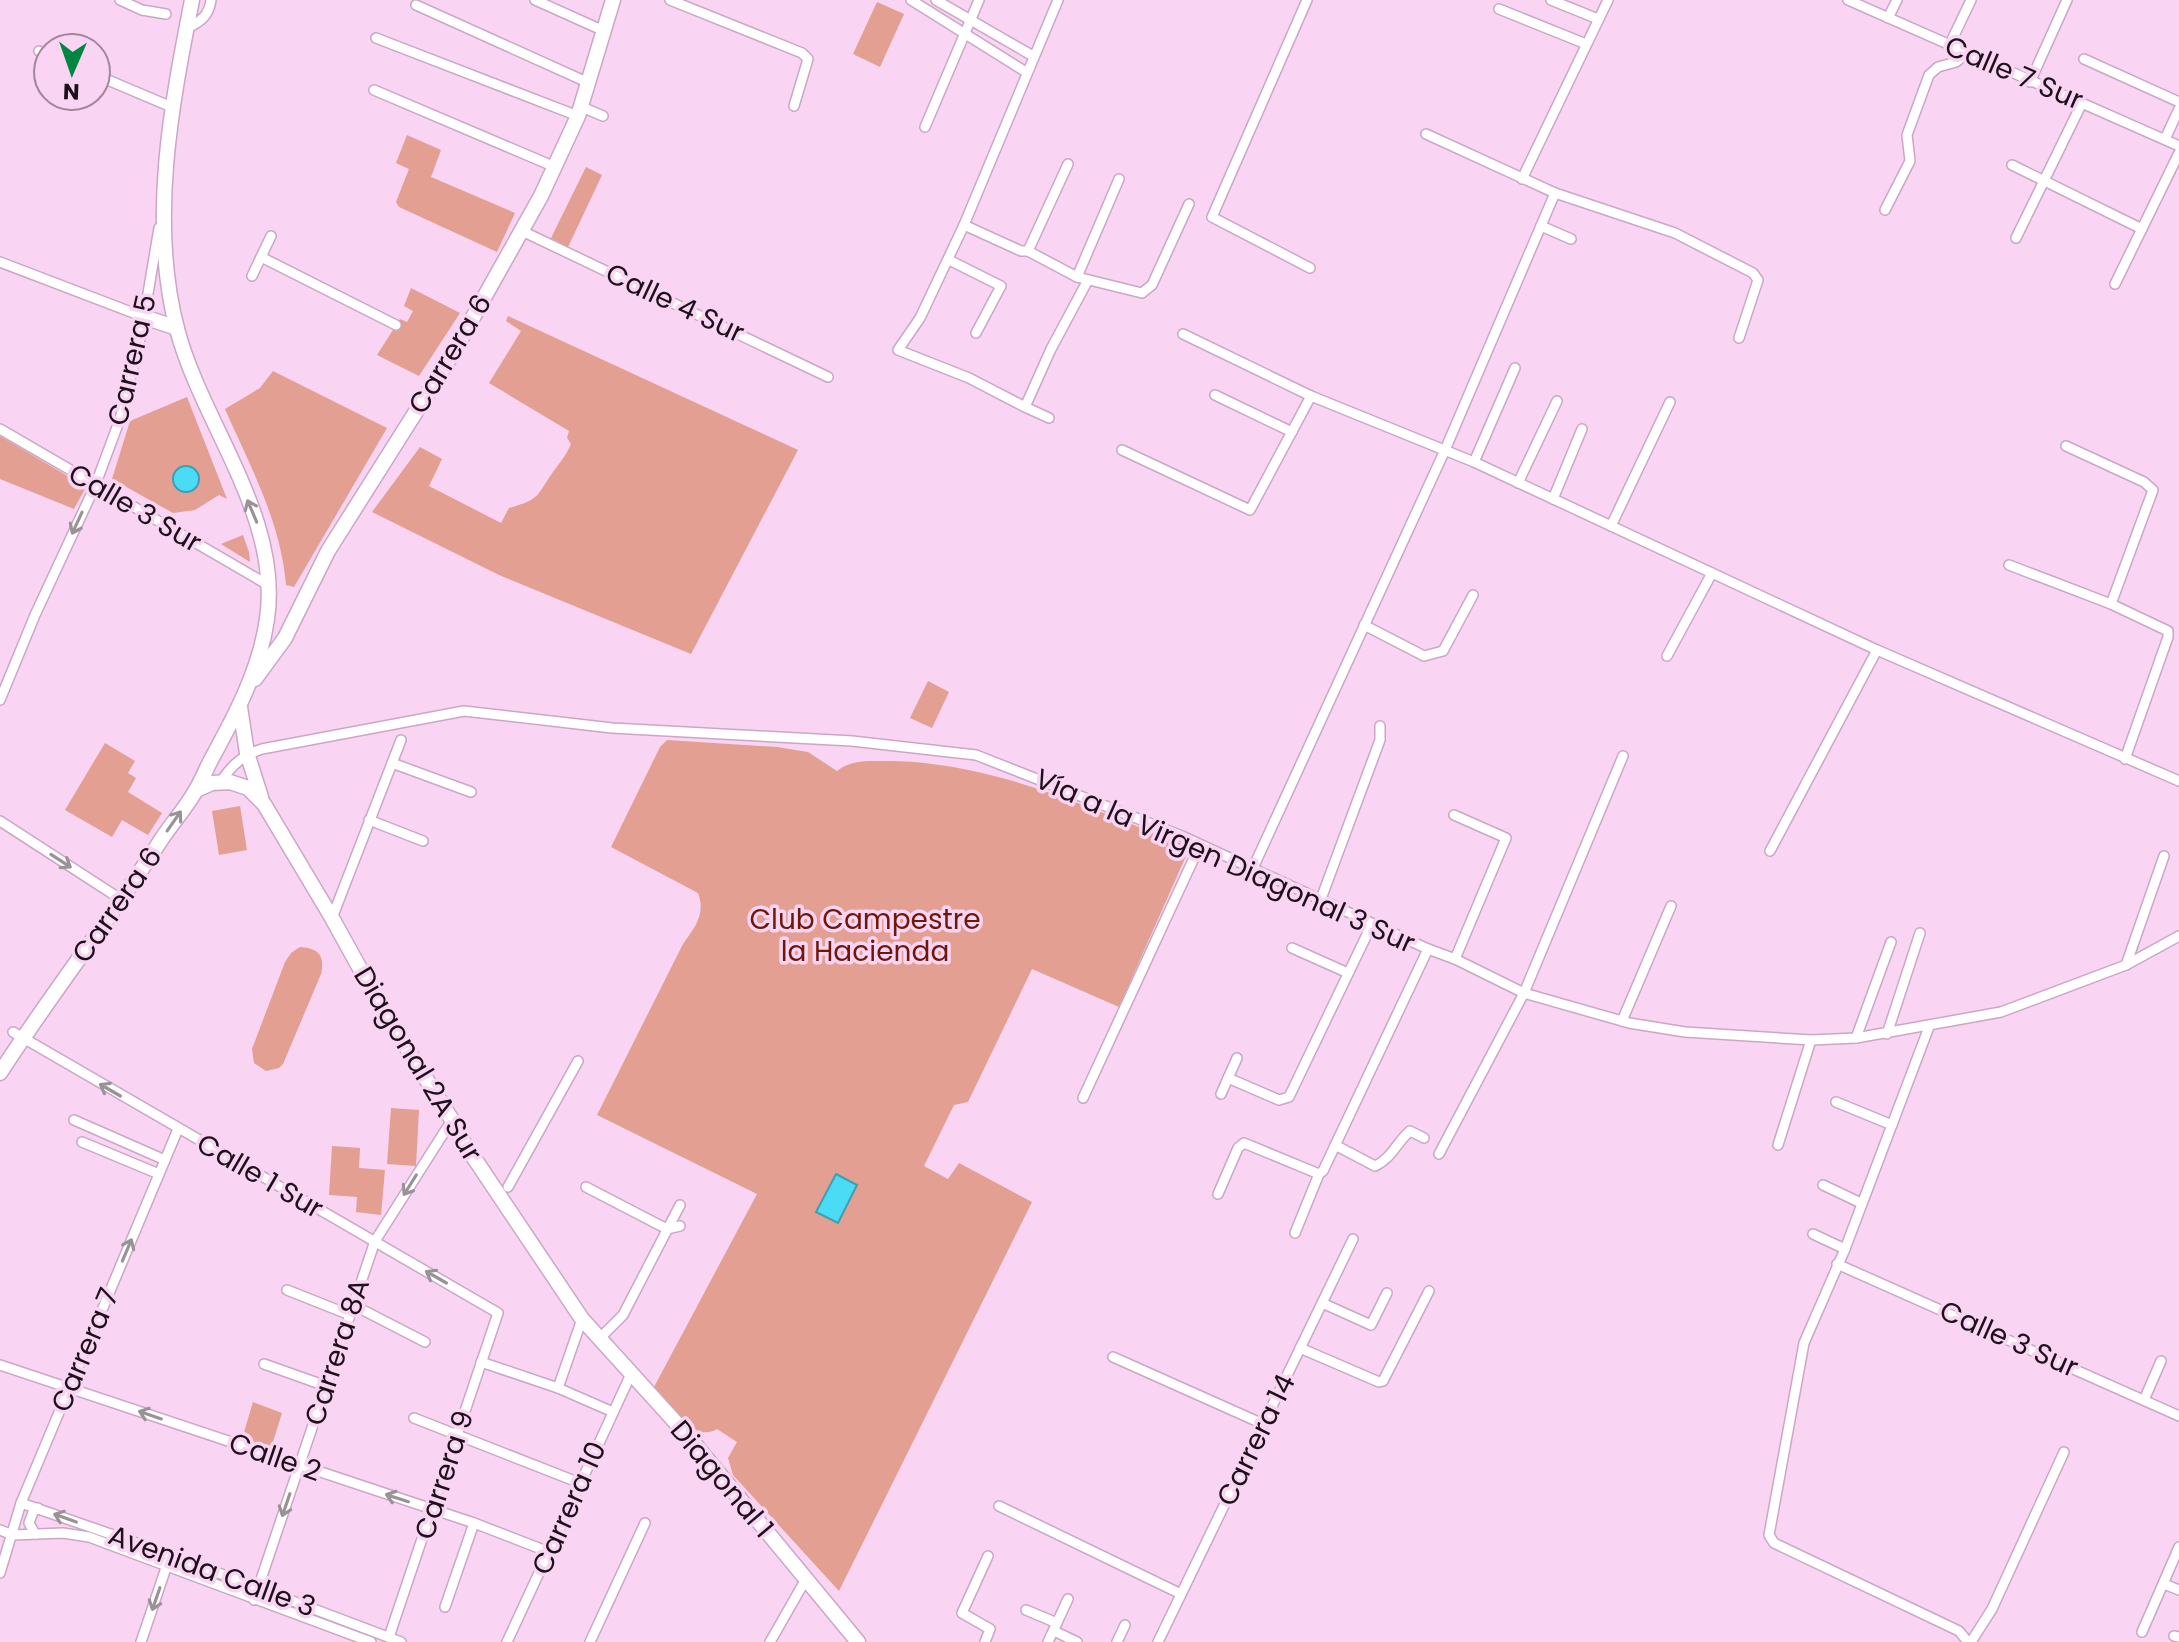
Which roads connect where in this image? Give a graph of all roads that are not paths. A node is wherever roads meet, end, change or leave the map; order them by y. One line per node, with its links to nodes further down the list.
1 (120, 0): 21 (street)
2 (192, 0): 26 (main road, Carrera 5)
3 (211, 0): 26 (street)
4 (535, 0): 27 (street)
5 (613, 0): 27 (main road, Carrera 6)
6 (670, 0): 44 (street)
7 (911, 0): 22 (street)
8 (936, 0): 19 (street)
9 (979, 0): 25 (street)
10 (1058, 0): 34 (street)
11 (1307, 0): 75 (street)
12 (1551, 0): 24 (street)
13 (1608, 0): 24 (street)
14 (1848, 0): 23 (street, Calle 7 Sur)
15 (1897, 0): 23 (street)
16 (1971, 0): 31 (street)
17 (2067, 0): 39 (street)
18 (416, 5): 40 (street)
19 (946, 6): 22 (street); 25 (street)
20 (1499, 9): 30 (street)
21 (166, 14)
22 (940, 16): 28 (street)
23 (1888, 18): 31 (street, Calle 7 Sur)
24 (1598, 19): 30 (street)
25 (970, 20): 28 (street); 32 (street)
26 (187, 28): 45 (main road, Carrera 5)
27 (604, 31): 40 (main road, Carrera 6)
28 (965, 33): 36 (street); 49 (street)
29 (376, 38): 47 (street)
30 (1586, 44): 58 (street)
31 (1949, 46): 33 (street, Calle 7 Sur)
32 (1019, 48): 34 (street); 36 (street)
33 (1967, 53): 39 (street, Calle 7 Sur); 63 (street)
34 (1033, 56): 37 (street)
35 (2084, 59): 42 (street)
36 (1012, 62): 37 (street)
37 (1026, 72): 64 (street)
38 (112, 82): 45 (street)
39 (2030, 82): 43 (street, Calle 7 Sur)
40 (589, 83): 47 (main road, Carrera 6)
41 (374, 90): 56 (street)
42 (2179, 102)
43 (2082, 103): 51 (street, Calle 7 Sur); 59 (street)
44 (794, 106)
45 (174, 108): 62 (main road, Carrera 5)
46 (2179, 109): 51 (street)
47 (580, 112): 48 (street); 56 (main road, Carrera 6)
48 (603, 116)
49 (925, 127)
50 (1426, 134): 58 (street)
51 (2165, 139): 52 (street, Calle 7 Sur)
52 (2179, 146)
53 (2179, 153): 66 (street)
54 (1068, 164): 71 (street)
55 (2012, 165): 59 (street)
56 (555, 167): 67 (main road, Carrera 6)
57 (1119, 179): 77 (street)
58 (1522, 179): 60 (street)
59 (2045, 180): 66 (street); 69 (street)
60 (1555, 193): 65 (street); 85 (street)
61 (1189, 204): 78 (street)
62 (162, 209): 80 (street, Carrera 5); 82 (main road, Carrera 6)
63 (1885, 210)
64 (964, 225): 71 (street); 73 (street)
65 (1541, 226): 70 (street); 99 (street)
66 (2142, 229): 79 (street)
67 (522, 231): 87 (street, Calle 4 Sur); 109 (main road, Carrera 6)
68 (271, 236): 72 (street)
69 (2016, 238)
70 (1571, 239)
71 (1028, 251): 77 (street)
72 (261, 257): 76 (street); 81 (street)
73 (949, 260): 83 (street); 92 (street)
74 (0, 262): 80 (street)
75 (1310, 268)
76 (252, 276)
77 (1077, 277): 78 (street)
78 (1088, 280): 92 (street)
79 (2115, 284)
80 (144, 317): 82 (main road); 102 (street, Carrera 5)
81 (396, 325)
82 (177, 328): 107 (main road, Carrera 6, one-way to 82)
83 (976, 333)
84 (1183, 334): 89 (street)
85 (1739, 338)
86 (1515, 368): 100 (street)
87 (828, 377)
88 (1215, 395): 96 (street)
89 (1311, 396): 96 (street); 99 (street)
90 (1557, 401): 101 (street)
91 (1670, 402): 104 (street)
92 (1025, 407): 93 (street)
93 (1049, 418)
94 (0, 429): 102 (street, Calle 3 Sur)
95 (1582, 429): 103 (street)
96 (1292, 432): 98 (street)
97 (2066, 446): 110 (street)
98 (1122, 450)
99 (1445, 450): 100 (street); 111 (street)
100 (1474, 462): 101 (street)
101 (1518, 483): 103 (street)
102 (95, 486): 107 (street, Calle 3 Sur); 115 (street, Carrera 5, one-way to 115)
103 (1553, 499): 104 (street)
104 (1611, 526): 106 (street)
105 (2009, 565): 110 (street)
106 (1712, 573): 112 (street); 113 (street)
107 (270, 591): 109 (main road); 114 (main road, Carrera 6)
108 (1473, 595): 111 (street)
109 (301, 604): 114 (main road, Carrera 6)
110 (2111, 604): 121 (street)
111 (1364, 625): 135 (street)
112 (1877, 650): 121 (street); 133 (street)
113 (1667, 656)
114 (247, 688): 116 (main road, Carrera 6)
115 (0, 700)
116 (240, 707): 119 (main road); 125 (main road, Carrera 6)
117 (1380, 726): 136 (street)
118 (401, 740): 122 (street)
119 (247, 753): 123 (street); 127 (main road); 132 (street, Vía a la Virgen Diagonal 3 Sur)
120 (1623, 756): 149 (street)
121 (2125, 759): 124 (street)
122 (392, 763): 126 (street); 129 (street)
123 (221, 781): 125 (main road); 127 (main road)
124 (2179, 781)
125 (196, 790): 137 (main road, Carrera 6, one-way to 125)
126 (471, 792)
127 (264, 804): 139 (main road, Diagonal 2A Sur)
128 (1454, 815): 146 (street)
129 (369, 820): 131 (street); 139 (street)
130 (0, 821): 137 (street, one-way to 137)
131 (423, 841)
132 (1200, 845): 135 (street, Vía a la Virgen Diagonal 3 Sur); 161 (street)
133 (1770, 851)
134 (2164, 856): 147 (street)
135 (1253, 868): 136 (street, Vía a la Virgen Diagonal 3 Sur)
136 (1321, 899): 140 (street, Vía a la Virgen Diagonal 3 Sur)
137 (122, 900): 153 (main road, Carrera 6)
138 (1671, 906): 150 (street)
139 (332, 918): 164 (main road, Diagonal 2A Sur)
140 (1372, 924): 145 (street, Vía a la Virgen Diagonal 3 Sur); 148 (street)
141 (1920, 933): 152 (street)
142 (2179, 936): 147 (street, Vía a la Virgen Diagonal 3 Sur)
143 (1891, 942): 154 (street)
144 (1292, 948): 148 (street)
145 (1428, 949): 146 (street, Vía a la Virgen Diagonal 3 Sur); 169 (street)
146 (1455, 959): 149 (street, Vía a la Virgen Diagonal 3 Sur)
147 (2126, 965): 151 (street, Vía a la Virgen Diagonal 3 Sur)
148 (1348, 973): 159 (street)
149 (1524, 993): 150 (street, Vía a la Virgen Diagonal 3 Sur); 171 (street)
150 (1622, 1021): 155 (street, Vía a la Virgen Diagonal 3 Sur)
151 (1929, 1027): 152 (street, Vía a la Virgen Diagonal 3 Sur); 165 (street)
152 (1887, 1034): 154 (street, Vía a la Virgen Diagonal 3 Sur)
153 (18, 1035): 158 (main road, Carrera 6); 166 (street, Calle 1 Sur, one-way to 153)
154 (1856, 1038): 155 (street, Vía a la Virgen Diagonal 3 Sur)
155 (1811, 1040): 170 (street)
156 (1237, 1058): 159 (street)
157 (578, 1061): 176 (street)
158 (0, 1073)
159 (1228, 1078): 160 (street)
160 (1221, 1094)
161 (1083, 1098)
162 (1836, 1102): 165 (street)
163 (74, 1120): 172 (street)
164 (452, 1120): 186 (street, Carrera 8A, one-way to 186); 195 (main road, Diagonal 2A Sur)
165 (1892, 1125): 179 (street)
166 (178, 1129): 172 (street, Carrera 7); 186 (street, Calle 1 Sur)
167 (1424, 1138): 169 (street)
168 (82, 1142): 173 (street)
169 (1335, 1145): 174 (street)
170 (1778, 1145)
171 (1439, 1154)
172 (165, 1160): 173 (street, Carrera 7)
173 (159, 1174): 206 (street, Carrera 7, one-way to 173)
174 (1319, 1174): 178 (street); 183 (street)
175 (1823, 1185): 179 (street)
176 (508, 1187)
177 (586, 1187): 182 (street)
178 (1218, 1194)
179 (1861, 1203): 187 (street)
180 (680, 1205): 182 (street)
181 (680, 1226): 182 (street)
182 (667, 1229): 196 (street)
183 (1295, 1233)
184 (1813, 1234): 187 (street)
185 (1353, 1239): 192 (street, Carrera 14)
186 (375, 1241): 193 (street, Carrera 8A); 194 (street, Calle 1 Sur, one-way to 186)
187 (1845, 1249): 188 (street)
188 (1837, 1264): 208 (street, Calle 3 Sur); 257 (street)
189 (287, 1290): 193 (street)
190 (1429, 1291): 198 (street)
191 (1387, 1293): 192 (street)
192 (1322, 1303): 198 (street, Carrera 14)
193 (351, 1310): 197 (street); 205 (street, Carrera 8A)
194 (498, 1313): 201 (street, Carrera 9)
195 (582, 1319): 196 (main road, Diagonal 1); 207 (street)
196 (599, 1339): 204 (main road, Diagonal 1)
197 (425, 1342)
198 (1300, 1348): 212 (street, Carrera 14)
199 (1113, 1357): 212 (street)
200 (2161, 1361): 208 (street)
201 (481, 1362): 207 (street); 213 (street, Carrera 9)
202 (264, 1364): 205 (street)
203 (0, 1365): 206 (street, Calle 2)
204 (631, 1374): 209 (street, Carrera 10); 232 (main road, Diagonal 1)
205 (326, 1386): 215 (street, Carrera 8A)
206 (70, 1387): 215 (street, Calle 2, one-way to 206); 217 (street, Carrera 7)
207 (558, 1388): 209 (street)
208 (2144, 1400): 210 (street, Calle 3 Sur)
209 (613, 1412): 216 (street, Carrera 10)
210 (2179, 1416)
211 (414, 1418): 213 (street)
212 (1263, 1424): 236 (street, Carrera 14)
213 (457, 1435): 216 (street); 220 (street, Carrera 9)
214 (2064, 1452): 257 (street)
215 (299, 1466): 220 (street, Calle 2, one-way to 215); 234 (street, Carrera 8A, one-way to 234)
216 (580, 1483): 227 (street, Carrera 10)
217 (21, 1503): 219 (street, Avenida Calle 3); 225 (street, Carrera 7)
218 (999, 1506): 236 (street)
219 (38, 1508): 224 (street); 228 (street, Avenida Calle 3, one-way to 219)
220 (432, 1509): 221 (street, Calle 2); 244 (street, Carrera 9)
221 (474, 1523): 227 (street, Calle 2); 239 (street)
222 (645, 1523): 250 (street)
223 (0, 1530): 225 (street)
224 (35, 1534): 225 (street, Avenida Calle 3); 230 (street, Avenida Calle 3)
225 (13, 1535): 231 (street, Carrera 7)
226 (2179, 1547): 233 (street)
227 (549, 1552): 249 (street, Carrera 10)
228 (171, 1555): 230 (street); 234 (street, Avenida Calle 3)
229 (988, 1556): 252 (street)
230 (167, 1567): 238 (street, Avenida Calle 3); 247 (street, one-way to 247)
231 (0, 1573)
232 (806, 1579): 245 (main road, Diagonal 1); 251 (street)
233 (2164, 1584): 235 (street); 243 (street)
234 (258, 1588): 238 (street, Carrera 8A); 244 (street, Avenida Calle 3)
235 (2179, 1590)
236 (1181, 1594): 256 (street, Carrera 14)
237 (1068, 1599): 242 (street)
238 (254, 1600): 246 (street, Avenida Calle 3)
239 (445, 1607)
240 (1026, 1610): 242 (street)
241 (1125, 1625): 255 (street)
242 (1055, 1627): 253 (street); 254 (street)
243 (2142, 1632)
244 (389, 1637): 248 (street, Avenida Calle 3)
245 (854, 1640)
246 (366, 1641)
247 (141, 1642)
248 (401, 1642)
249 (507, 1642)
250 (590, 1642)
251 (770, 1642)
252 (985, 1642)
253 (1048, 1642)
254 (1077, 1642)
255 (1117, 1642)
256 (1158, 1642)
257 (1970, 1642)

